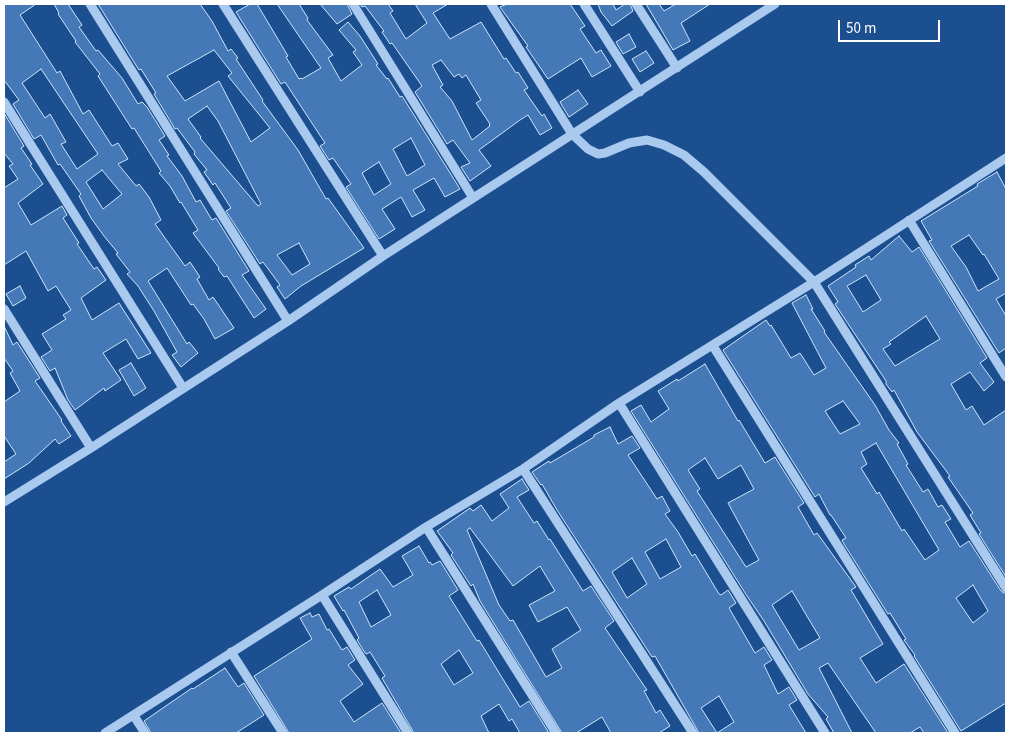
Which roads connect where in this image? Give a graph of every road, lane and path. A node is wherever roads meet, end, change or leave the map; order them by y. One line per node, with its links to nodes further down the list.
1 (90, 4): 18 (street)
2 (223, 4): 15 (street)
3 (352, 4): 13 (street)
4 (490, 4): 11 (street)
5 (584, 4): 9 (street)
6 (636, 4): 8 (street)
7 (769, 5): 8 (street)
8 (677, 68): 9 (street)
9 (640, 92): 11 (street)
10 (4, 102): 21 (street)
11 (572, 134): 13 (street); 16 (street)
12 (1006, 158): 14 (street)
13 (474, 198): 15 (street)
14 (909, 220): 16 (street); 20 (street)
15 (383, 256): 18 (street)
16 (814, 282): 19 (street); 27 (street)
17 (4, 309): 23 (street)
18 (288, 321): 21 (street)
19 (713, 346): 22 (street); 38 (street)
20 (1006, 377)
21 (183, 388): 23 (street)
22 (619, 404): 24 (street); 37 (street)
23 (91, 448): 25 (street)
24 (523, 469): 26 (street); 36 (street)
25 (4, 502)
26 (426, 527): 28 (street); 35 (street)
27 (1006, 588)
28 (322, 595): 29 (street); 34 (street)
29 (231, 652): 30 (street); 33 (street)
30 (134, 716): 31 (street); 32 (street)
31 (105, 733)
32 (145, 733)
33 (283, 733)
34 (408, 733)
35 (556, 733)
36 (694, 733)
37 (825, 733)
38 (955, 733)

